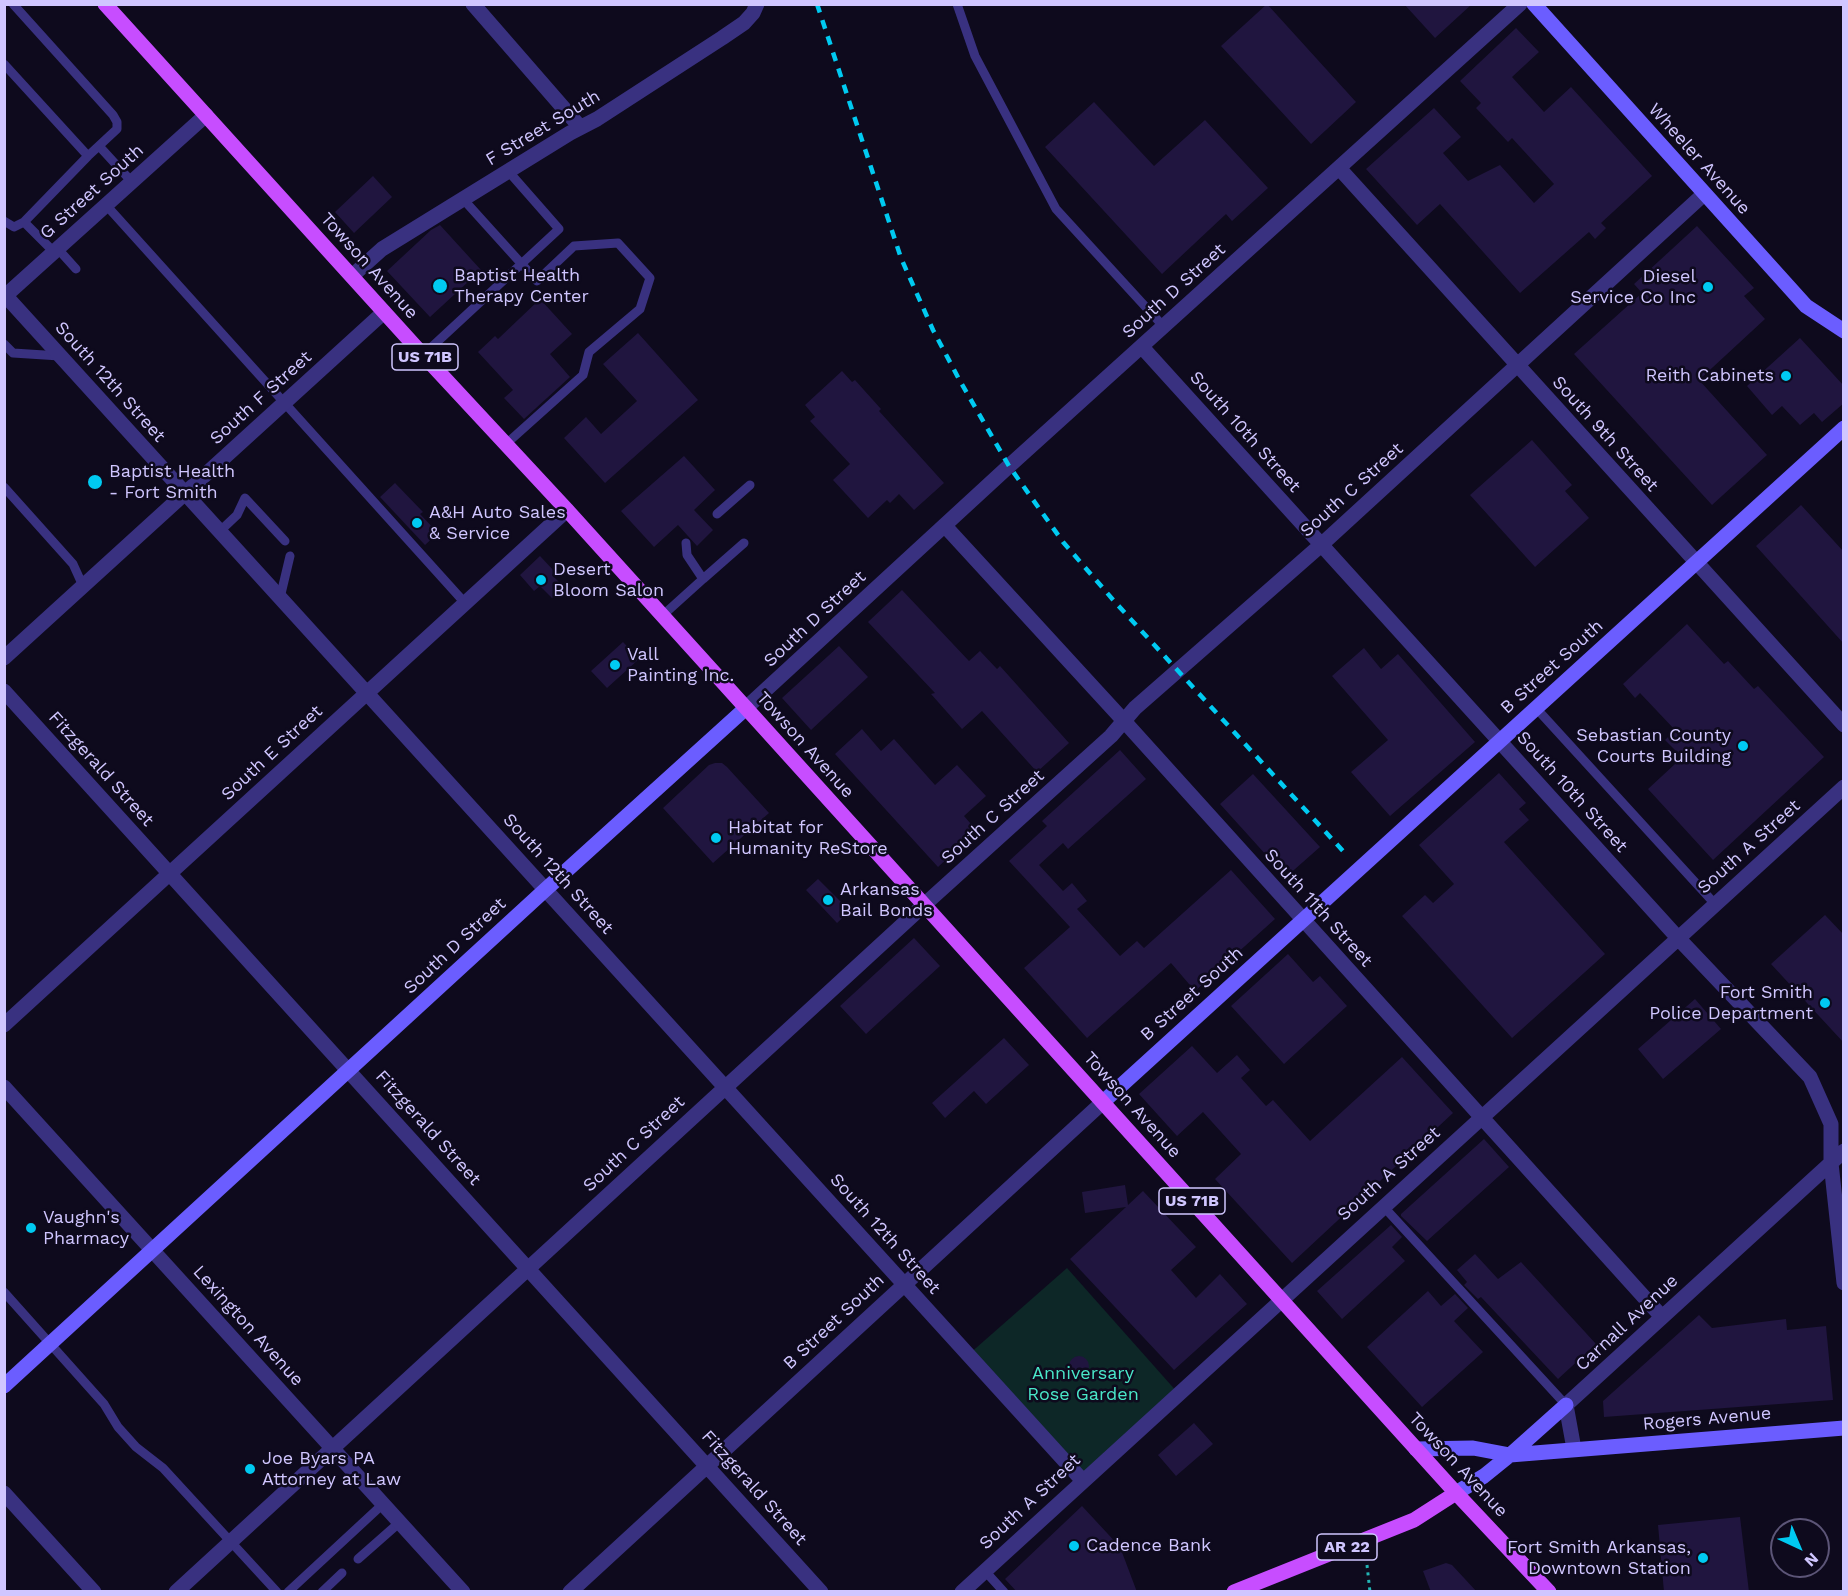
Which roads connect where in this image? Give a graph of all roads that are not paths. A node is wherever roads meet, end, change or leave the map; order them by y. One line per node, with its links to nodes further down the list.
1 (13, 4): 11 (lane)
2 (105, 4): 9 (main road, Towson Avenue / US 71B)
3 (473, 4): 10 (street)
4 (957, 4): 27 (lane)
5 (1520, 4): 13 (street, South D Street)
6 (1534, 4): 16 (street, Wheeler Avenue)
7 (755, 9): 10 (street, F Street South)
8 (4, 64): 12 (lane)
9 (206, 115): 15 (street, G Street South); 24 (main road, Towson Avenue / US 71B)
10 (580, 127): 14 (street, F Street South)
11 (99, 146): 12 (lane); 15 (lane)
12 (88, 156): 20 (lane)
13 (1339, 168): 27 (street, South D Street); 35 (street, South 9th Street)
14 (509, 172): 17 (street, F Street South); 22 (lane)
15 (132, 182): 18 (street, G Street South)
16 (1704, 194): 28 (street, Wheeler Avenue); 35 (street, South C Street)
17 (463, 199): 22 (lane); 24 (street, F Street South)
18 (106, 205): 21 (street, G Street South); 36 (lane)
19 (4, 221): 20 (lane)
20 (24, 222): 21 (lane)
21 (56, 250): 23 (lane); 25 (street, G Street South)
22 (521, 264): 32 (lane); 38 (lane)
23 (76, 269)
24 (352, 276): 26 (main road, Towson Avenue / US 71B)
25 (5, 296): 33 (street, South 12th Street)
26 (384, 312): 32 (main road, Towson Avenue / US 71B); 36 (street, South F Street)
27 (1164, 327): 30 (street, South D Street)
28 (1844, 331)
29 (4, 344): 31 (lane)
30 (1142, 347): 44 (street, South D Street); 49 (street, South 10th Street)
31 (13, 353): 33 (lane); 34 (lane)
32 (423, 355): 38 (main road, Towson Avenue / US 71B)
33 (60, 356): 41 (street, South 12th Street)
34 (4, 361)
35 (1516, 366): 49 (street, South C Street); 51 (street, South 9th Street)
36 (284, 404): 41 (street, South F Street); 55 (lane)
37 (1844, 428): 51 (street, B Street South)
38 (506, 444): 42 (main road, Towson Avenue / US 71B)
39 (750, 485): 43 (lane)
40 (4, 487): 53 (lane)
41 (185, 494): 45 (street, South 12th Street); 53 (street, South F Street)
42 (567, 510): 55 (street, South E Street); 56 (main road, Towson Avenue / US 71B)
43 (717, 514)
44 (945, 526): 60 (street, South D Street); 62 (street, South 11th Street)
45 (219, 532): 46 (lane); 54 (street, South 12th Street)
46 (285, 542)
47 (686, 543): 52 (lane)
48 (744, 543): 52 (lane)
49 (1321, 545): 62 (street, South C Street); 64 (street, South 10th Street)
50 (290, 556): 54 (lane)
51 (1695, 562): 61 (street, B Street South); 63 (street, South 9th Street)
52 (703, 579): 56 (lane)
53 (83, 586): 57 (street, South F Street)
54 (280, 598): 59 (street, South 12th Street)
55 (465, 603): 59 (street, South E Street)
56 (662, 616): 60 (main road, Towson Avenue / US 71B)
57 (4, 658)
58 (4, 691): 66 (street, Fitzgerald Street)
59 (366, 693): 66 (street, South E Street); 67 (street, South 12th Street)
60 (746, 708): 67 (street, South D Street); 69 (main road, Towson Avenue / US 71B)
61 (1536, 708): 64 (street, B Street South); 68 (lane)
62 (1124, 721): 69 (street, South C Street); 70 (street, South 11th Street)
63 (1844, 725)
64 (1500, 741): 70 (street, B Street South); 71 (street, South 10th Street)
65 (1844, 787): 68 (street, South A Street)
66 (170, 874): 72 (street, South E Street); 73 (street, Fitzgerald Street)
67 (545, 890): 73 (street, South D Street); 75 (street, South 12th Street)
68 (1715, 904): 71 (street, South A Street)
69 (924, 905): 75 (street, South C Street); 76 (main road, Towson Avenue / US 71B)
70 (1302, 920): 76 (street, B Street South); 77 (street, South 11th Street)
71 (1678, 938): 77 (street, South A Street); 79 (street, South 10th Street)
72 (4, 1025)
73 (349, 1070): 81 (street, South D Street); 82 (street, Fitzgerald Street)
74 (4, 1087): 81 (street, Lexington Avenue)
75 (725, 1087): 82 (street, South C Street); 84 (street, South 12th Street)
76 (1103, 1102): 84 (street, B Street South); 86 (main road, Towson Avenue / US 71B)
77 (1481, 1117): 80 (street, South A Street); 87 (street, South 11th Street)
78 (1844, 1151): 79 (street, Carnall Avenue)
79 (1831, 1163): 83 (street, South 10th Street); 87 (street, Carnall Avenue)
80 (1383, 1206): 86 (street, South A Street); 90 (lane)
81 (153, 1251): 88 (street, South D Street); 92 (street, Lexington Avenue)
82 (528, 1267): 92 (street, South C Street); 96 (street, Fitzgerald Street)
83 (1844, 1282)
84 (904, 1285): 96 (street, B Street South); 97 (street, South 12th Street)
85 (4, 1292): 88 (lane)
86 (1281, 1299): 93 (main road, Towson Avenue / US 71B); 97 (street, South A Street)
87 (1662, 1317): 90 (street, Carnall Avenue)
88 (51, 1343): 89 (street, South D Street); 102 (lane)
89 (4, 1386)
90 (1566, 1405): 94 (street); 95 (street)
91 (1844, 1428): 94 (street, Rogers Avenue)
92 (332, 1447): 100 (street, Lexington Avenue); 102 (street, South C Street)
93 (1416, 1449): 95 (street); 99 (main road, Towson Avenue / US 71B)
94 (1574, 1449): 95 (street)
95 (1510, 1455): 99 (street)
96 (707, 1466): 112 (street, B Street South); 113 (street, Fitzgerald Street)
97 (1083, 1480): 104 (street, South A Street)
98 (4, 1492): 107 (street)
99 (1456, 1493): 116 (main road, AR 22); 117 (main road, Towson Avenue / US 71B)
100 (383, 1504): 101 (street, Lexington Avenue); 110 (lane)
101 (400, 1522): 103 (lane); 111 (street, Lexington Avenue)
102 (231, 1541): 108 (street, South C Street); 109 (lane)
103 (358, 1559)
104 (985, 1571): 114 (street, South A Street); 115 (lane)
105 (342, 1573): 106 (lane)
106 (324, 1591)
107 (94, 1592)
108 (176, 1592)
109 (278, 1592)
110 (288, 1592)
111 (463, 1592)
112 (570, 1592)
113 (821, 1592)
114 (962, 1592)
115 (1004, 1592)
116 (1234, 1592)
117 (1549, 1592)

